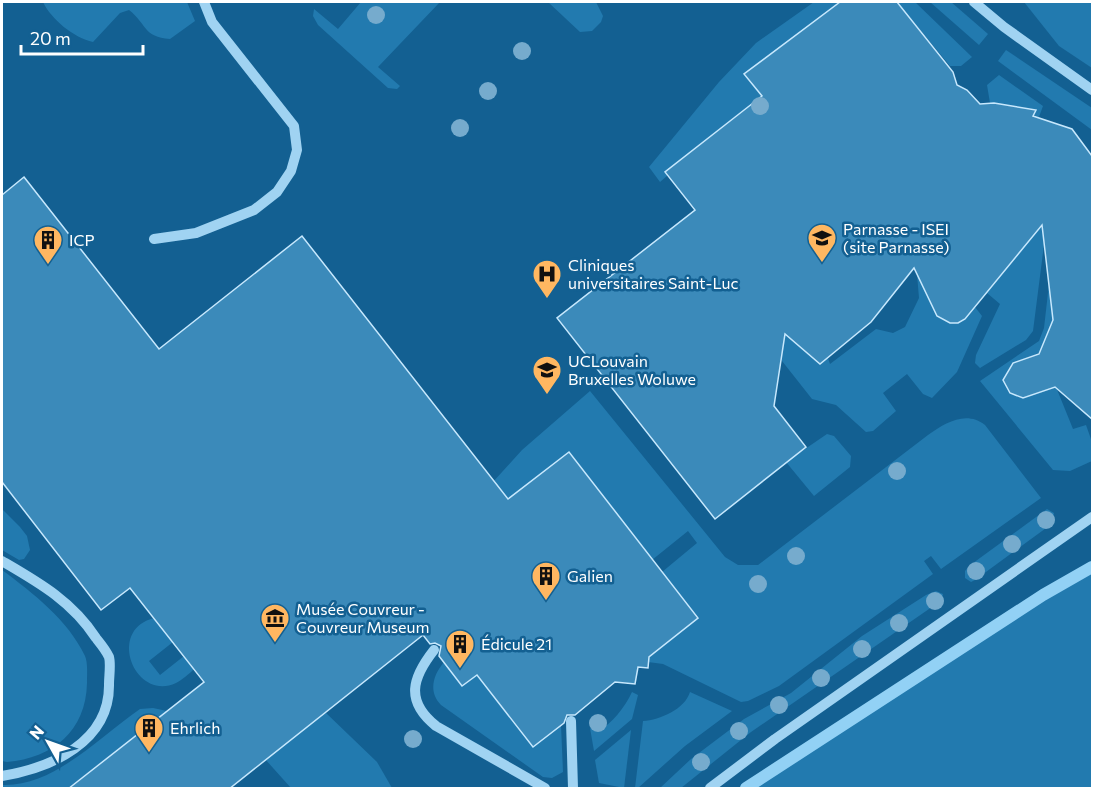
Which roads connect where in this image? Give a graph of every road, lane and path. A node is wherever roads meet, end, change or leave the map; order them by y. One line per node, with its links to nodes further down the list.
1 (204, 2): 4 (street)
2 (974, 2): 3 (street)
3 (1092, 90)
4 (154, 239)
5 (1092, 517): 12 (street)
6 (2, 561): 9 (street)
7 (434, 650): 10 (street)
8 (571, 721): 11 (street)
9 (2, 776)
10 (545, 789)
11 (573, 789)
12 (710, 789)

